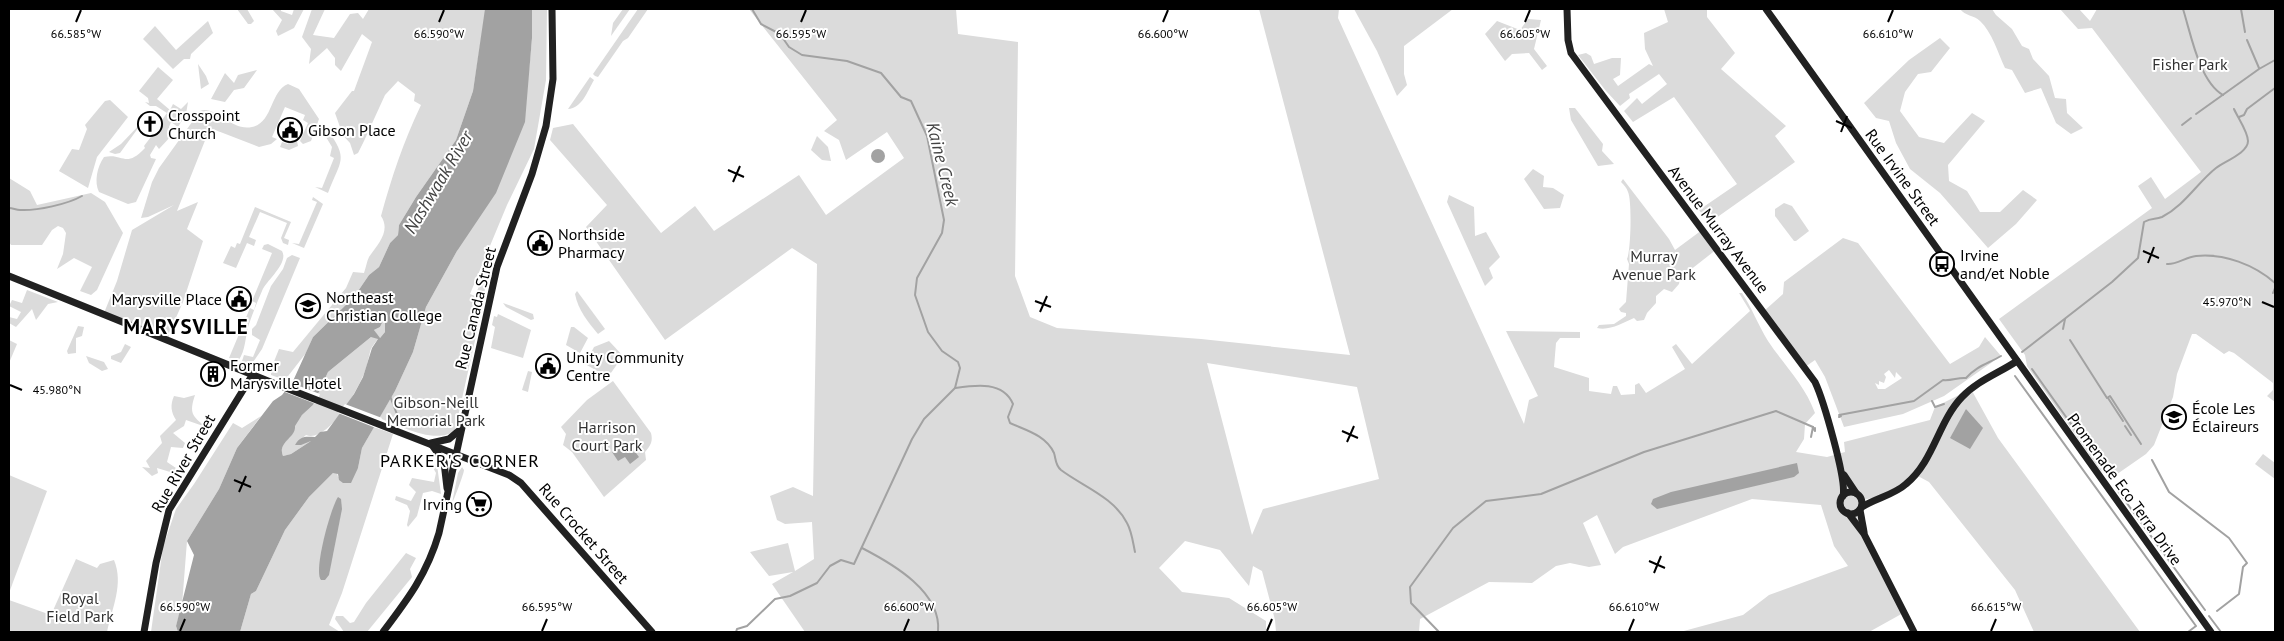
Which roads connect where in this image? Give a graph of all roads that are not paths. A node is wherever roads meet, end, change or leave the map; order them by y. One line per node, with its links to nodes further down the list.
1 (552, 9): 7 (street, Rue Canada Street)
2 (1567, 9): 10 (street, Avenue Murray Avenue)
3 (1766, 9): 5 (street, Rue Irvine Street)
4 (9, 276): 6 (street, Rue Crocket Street)
5 (2017, 361): 13 (street); 22 (street, Promenade Eco Terra Drive)
6 (253, 374): 8 (street, Rue Crocket Street); 18 (street, Rue River Street)
7 (462, 429): 8 (street); 9 (street, Rue Canada Street)
8 (430, 444): 9 (street, Rue Crocket Street); 14 (street)
9 (457, 454): 14 (street, Rue Canada Street); 20 (street, Rue Crocket Street)
10 (1842, 472): 11 (street, Avenue Murray Avenue); 12 (street, Avenue Murray Avenue)
11 (1857, 494): 12 (street); 13 (street); 15 (street)
12 (1843, 496): 16 (street)
13 (1883, 496): 15 (street)
14 (447, 498): 19 (street, Rue Canada Street)
15 (1861, 508): 16 (street); 17 (street)
16 (1848, 514): 17 (street)
17 (1864, 534): 21 (street)
18 (144, 632)
19 (383, 632)
20 (652, 632)
21 (1914, 632)
22 (2211, 632)

